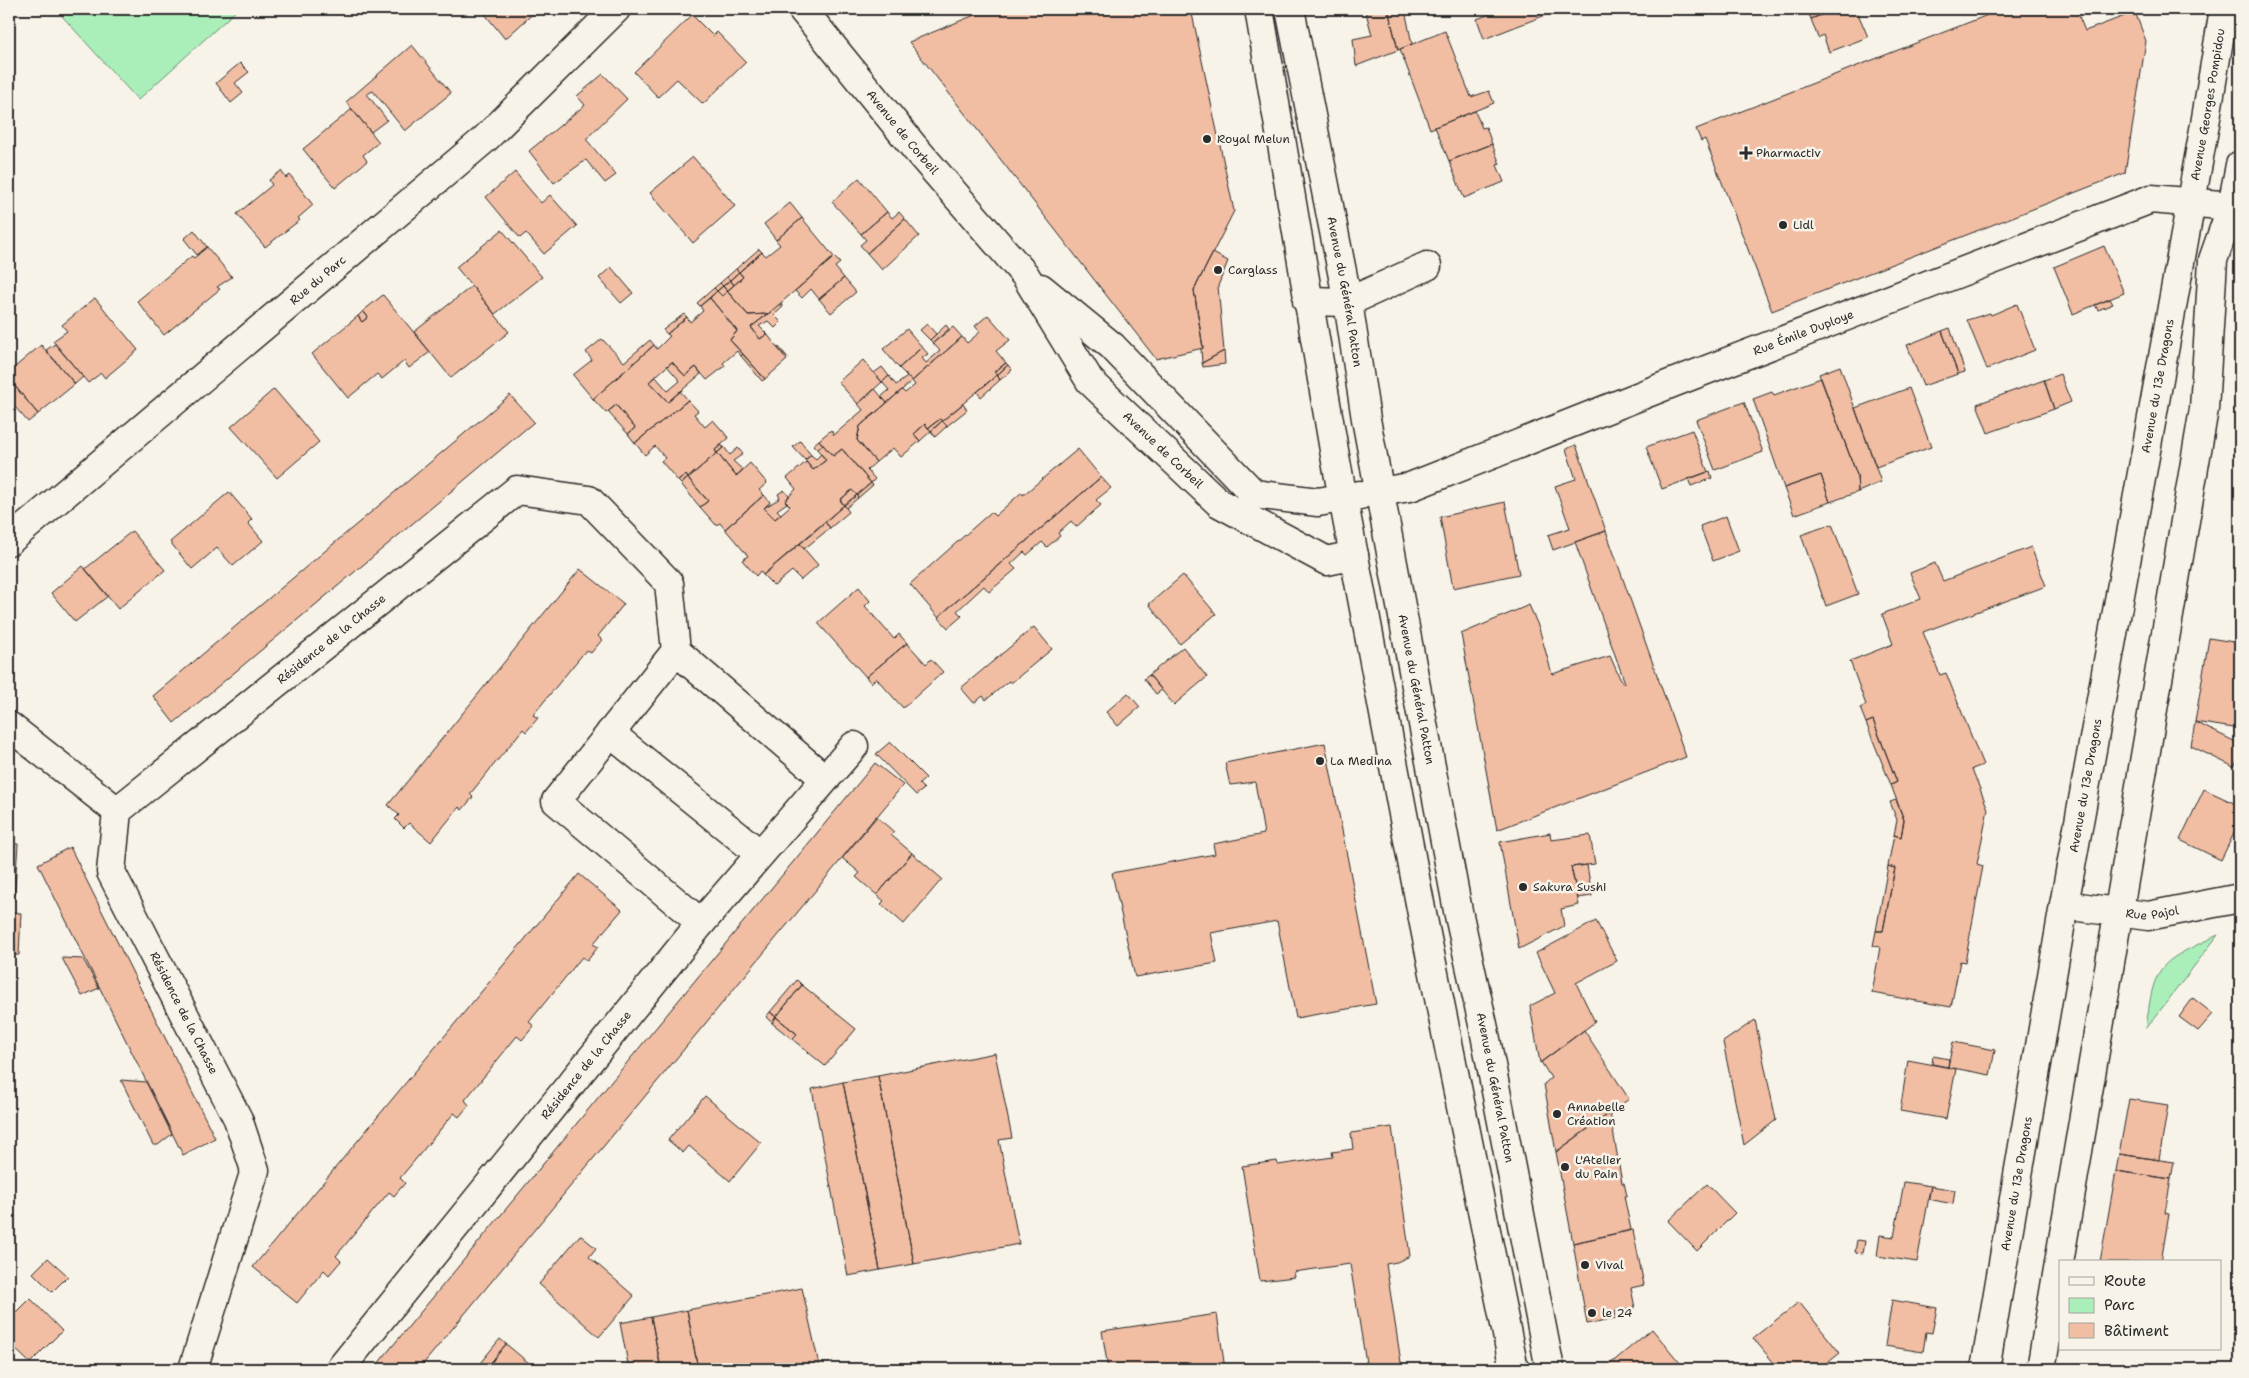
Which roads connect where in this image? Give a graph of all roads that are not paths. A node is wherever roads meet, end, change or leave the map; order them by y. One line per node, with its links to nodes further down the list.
1 (616, 9): 15 (main road, Rue du Parc)
2 (802, 9): 10 (main road, Avenue de Corbeil)
3 (1259, 9): 11 (main road)
4 (1290, 9): 12 (main road, Avenue du Général Patton)
5 (2224, 9): 7 (main road, Avenue Georges Pompidou)
6 (2240, 165): 8 (main road)
7 (2191, 201): 8 (main road, Rue Émile Duploye); 13 (main road, Rue Émile Duploye); 25 (main road, Avenue du 13e Dragons)
8 (2232, 206): 26 (main road)
9 (1427, 266): 12 (main road)
10 (1025, 274): 14 (main road, Avenue de Corbeil); 16 (main road, Avenue de Corbeil)
11 (1307, 301): 12 (main road); 14 (main road)
12 (1348, 302): 13 (main road, Avenue du Général Patton)
13 (1379, 492): 14 (main road, Avenue de Corbeil); 33 (main road, Avenue du Général Patton)
14 (1343, 497): 16 (main road)
15 (9, 541)
16 (1354, 555): 32 (main road)
17 (676, 651): 19 (main road); 21 (main road); 22 (main road, Résidence de la Chasse)
18 (9, 726): 22 (main road)
19 (610, 734): 23 (main road); 27 (main road)
20 (854, 746): 21 (main road, Résidence de la Chasse)
21 (824, 778): 23 (main road, Résidence de la Chasse)
22 (117, 811): 30 (main road, Résidence de la Chasse)
23 (760, 854): 27 (main road, Résidence de la Chasse)
24 (2238, 895): 26 (main road, Rue Pajol)
25 (2064, 905): 26 (main road, Rue Pajol); 34 (main road, Avenue du 13e Dragons)
26 (2117, 913): 28 (main road)
27 (701, 923): 31 (main road, Résidence de la Chasse)
28 (2059, 1260)
29 (2059, 1261): 35 (main road)
30 (193, 1369)
31 (340, 1369)
32 (1514, 1369)
33 (1550, 1369)
34 (1985, 1369)
35 (2041, 1369)

